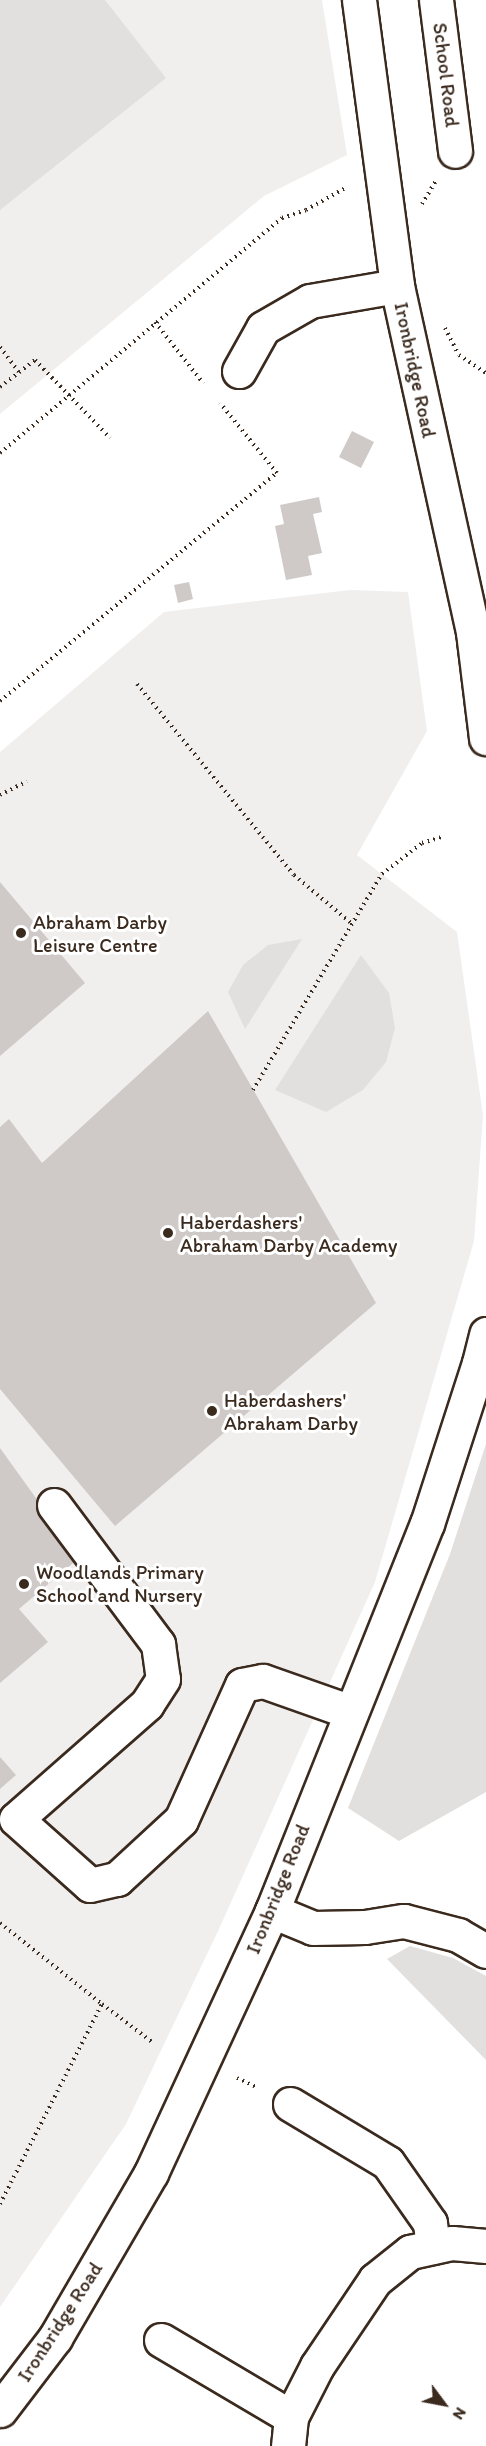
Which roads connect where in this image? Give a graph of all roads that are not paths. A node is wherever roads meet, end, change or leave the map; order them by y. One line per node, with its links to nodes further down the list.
1 (359, 0): 4 (main road, Ironbridge Road)
2 (436, 0): 3 (main road, School Road)
3 (455, 151)
4 (397, 286): 5 (main road); 6 (main road, Ironbridge Road)
5 (239, 371)
6 (480, 631): 7 (main road, Ironbridge Road)
7 (486, 738)
8 (486, 1334): 10 (main road, Ironbridge Road)
9 (54, 1505): 10 (main road)
10 (351, 1712): 11 (main road, Ironbridge Road)
11 (272, 1911): 12 (main road); 17 (main road, Ironbridge Road)
12 (486, 1951)
13 (290, 2104): 15 (main road)
14 (486, 2246): 15 (main road)
15 (433, 2247): 18 (main road)
16 (161, 2340): 18 (main road)
17 (0, 2410)
18 (289, 2432)

